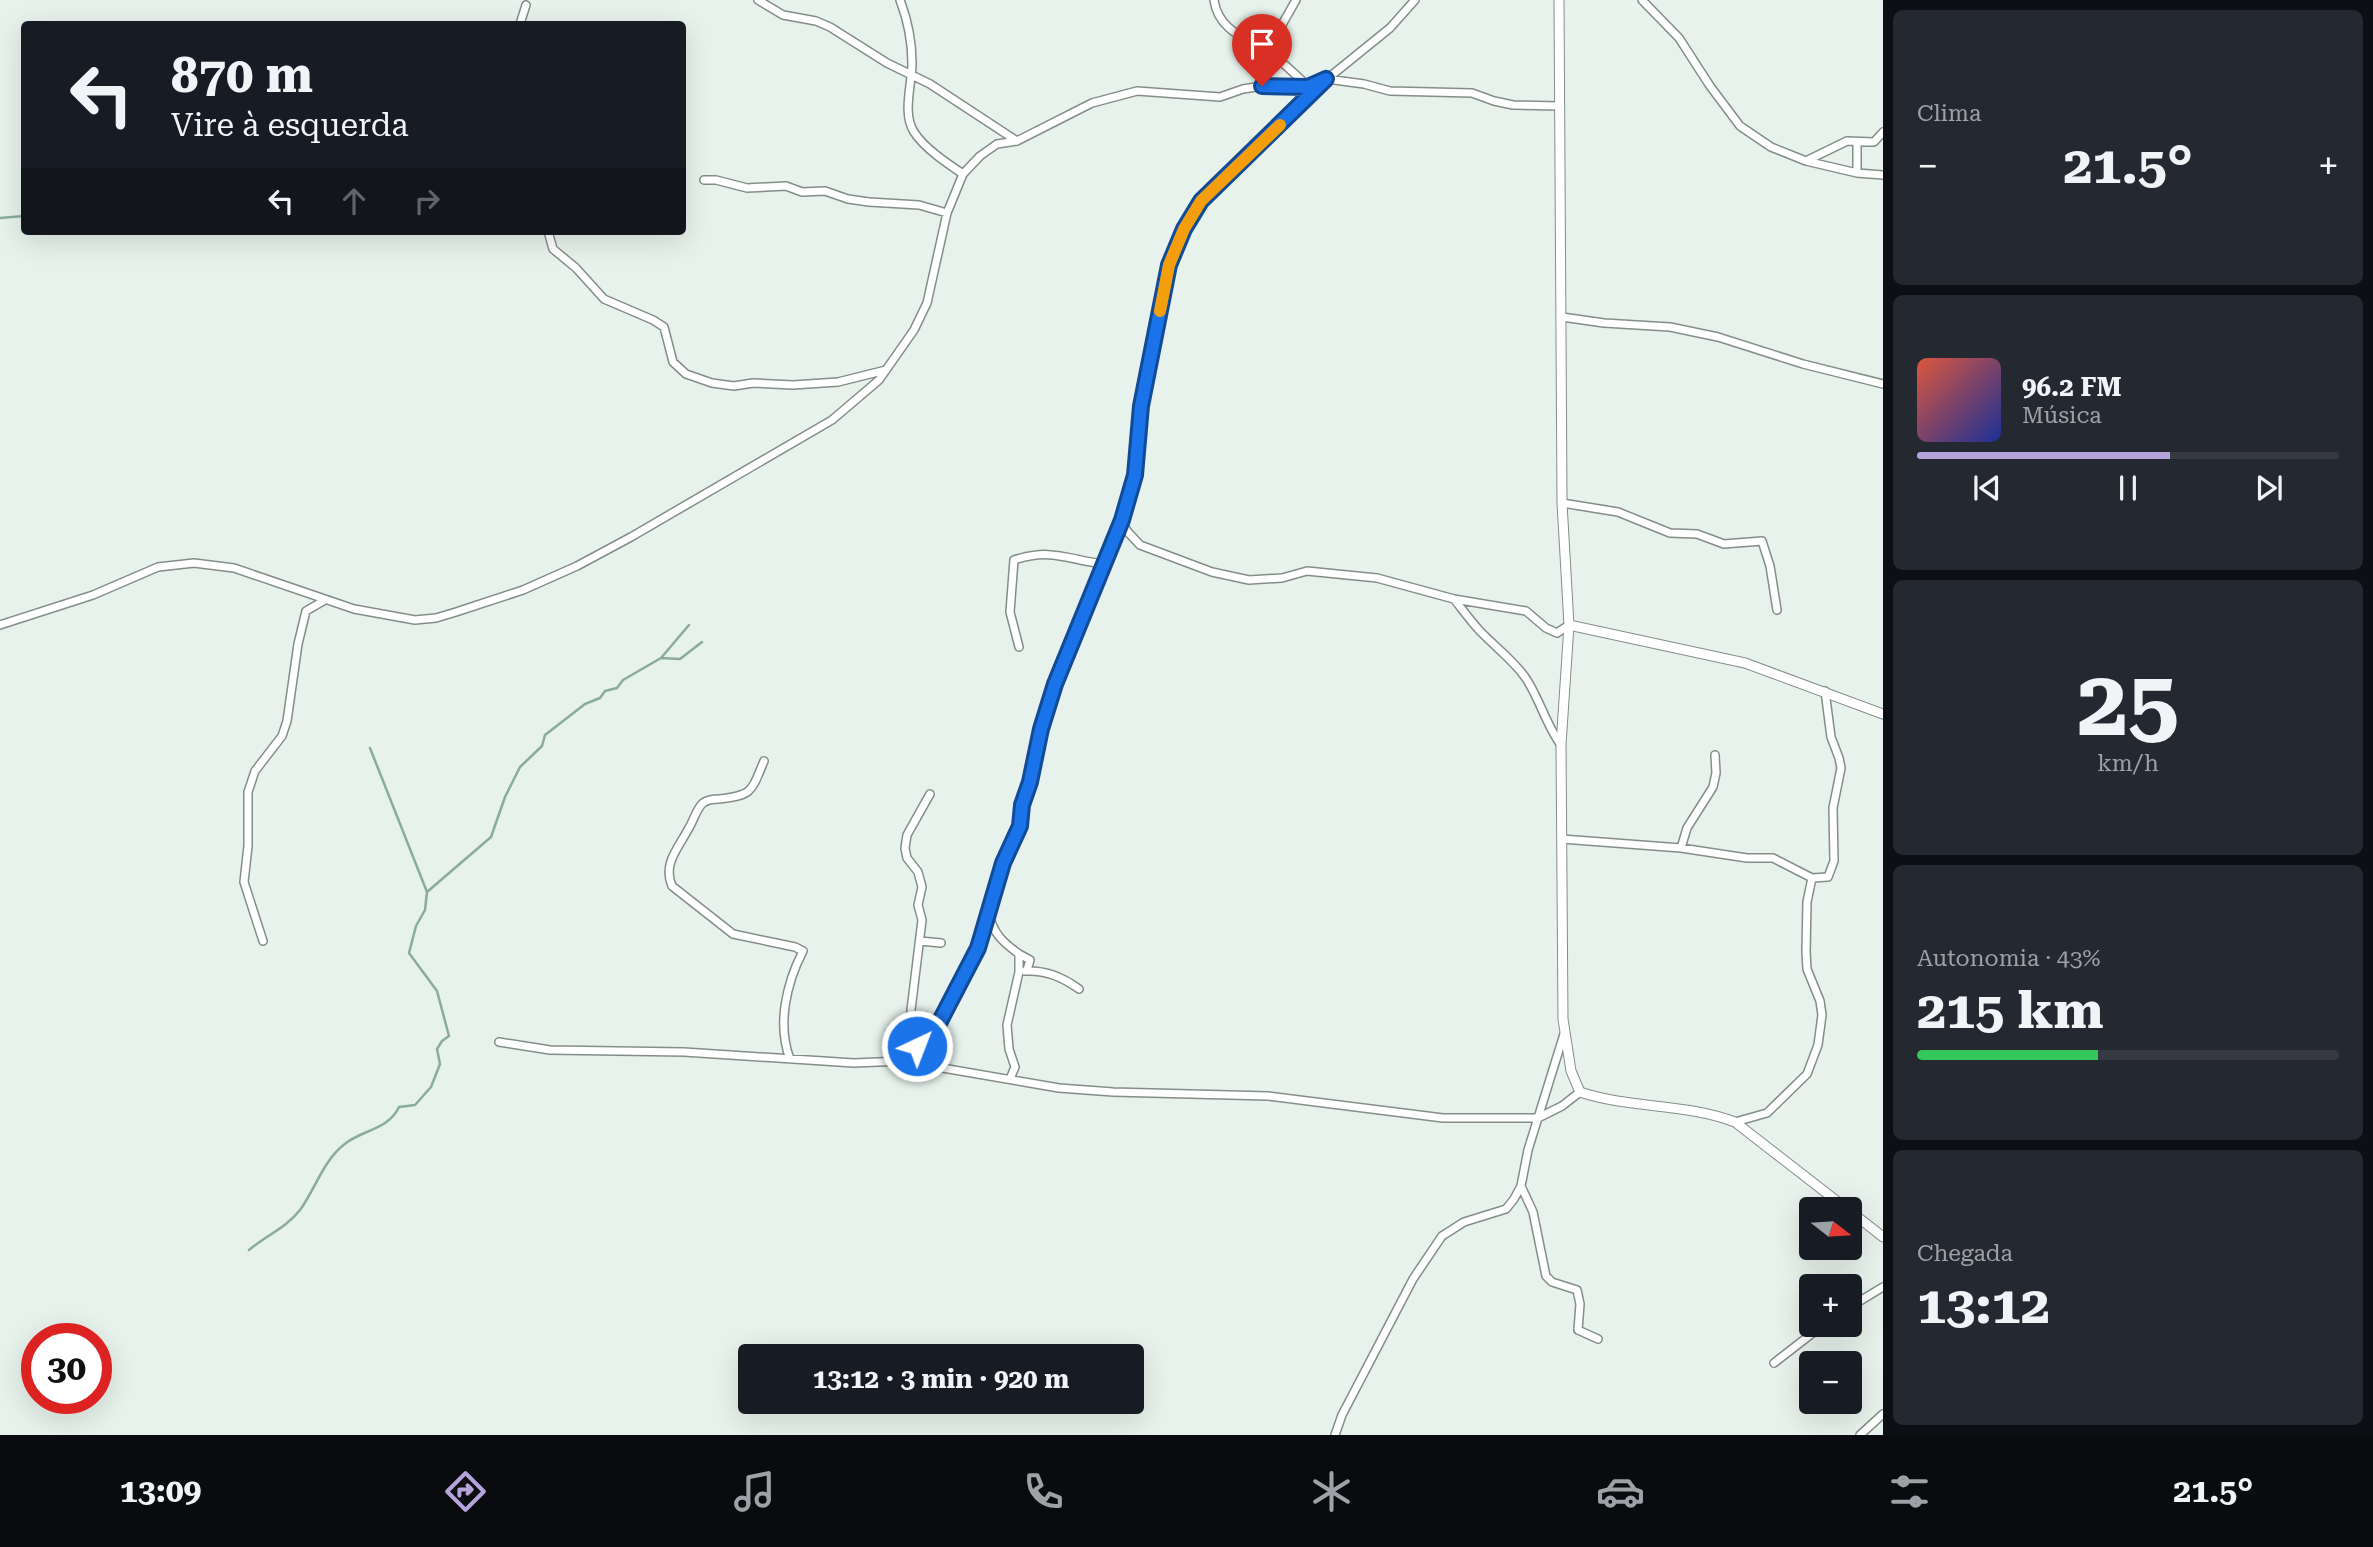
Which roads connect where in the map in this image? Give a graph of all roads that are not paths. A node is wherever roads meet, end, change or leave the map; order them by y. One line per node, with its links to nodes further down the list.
1 (758, 0): 11 (street)
2 (900, 0): 11 (street)
3 (1214, 0): 10 (street)
4 (1296, 0): 10 (street)
5 (1415, 0): 12 (street)
6 (1559, 0): 14 (street)
7 (1642, 0): 18 (street)
8 (526, 5): 9 (street)
9 (521, 21)
10 (1267, 51): 13 (street)
11 (912, 75): 16 (street); 20 (street)
12 (1326, 79): 13 (street); 14 (street); 29 (street)
13 (1308, 87): 16 (street)
14 (1559, 106): 25 (street)
15 (1883, 132): 17 (street)
16 (1017, 141): 20 (street)
17 (1857, 142): 18 (street); 19 (street)
18 (1806, 160): 19 (street)
19 (1857, 173): 21 (street)
20 (963, 174): 23 (street)
21 (1883, 175)
22 (704, 180): 23 (street)
23 (947, 214): 26 (street)
24 (549, 235): 26 (street)
25 (1562, 317): 27 (street); 28 (street)
26 (887, 370): 32 (street)
27 (1883, 384)
28 (1562, 503): 33 (street); 35 (street)
29 (1122, 520): 30 (street); 31 (street)
30 (1103, 564): 36 (street); 46 (street)
31 (1454, 599): 35 (street); 39 (street)
32 (325, 600): 34 (street); 47 (street)
33 (1777, 610)
34 (0, 625)
35 (1569, 625): 37 (street); 39 (street)
36 (1019, 647)
37 (1825, 691): 38 (street); 45 (street)
38 (1883, 714)
39 (1561, 745): 43 (street)
40 (1714, 755): 44 (street)
41 (764, 761): 57 (street)
42 (930, 794): 48 (street)
43 (1562, 839): 44 (street); 54 (street)
44 (1681, 848): 45 (street)
45 (1812, 878): 64 (street)
46 (988, 911): 50 (street); 53 (street)
47 (264, 941)
48 (920, 942): 49 (street); 52 (street)
49 (941, 943)
50 (1023, 971): 51 (street); 59 (street)
51 (1079, 989)
52 (914, 1027): 53 (street); 56 (street)
53 (930, 1030): 56 (street)
54 (1564, 1034): 62 (street); 63 (street)
55 (499, 1042): 57 (street)
56 (917, 1046): 58 (street)
57 (790, 1059): 58 (street)
58 (901, 1061): 60 (street)
59 (1015, 1067): 60 (street); 61 (street)
60 (1010, 1079): 61 (street)
61 (1020, 1080): 63 (street)
62 (1580, 1092): 63 (street); 64 (street)
63 (1538, 1118): 65 (street)
64 (1735, 1122): 66 (street)
65 (1521, 1186): 72 (street); 75 (street)
66 (1831, 1197)
67 (1862, 1221): 68 (street)
68 (1883, 1237)
69 (1883, 1287): 70 (street)
70 (1862, 1300)
71 (1808, 1337): 73 (street)
72 (1598, 1339)
73 (1774, 1363)
74 (1883, 1414): 76 (street)
75 (1335, 1435)
76 (1860, 1435)

